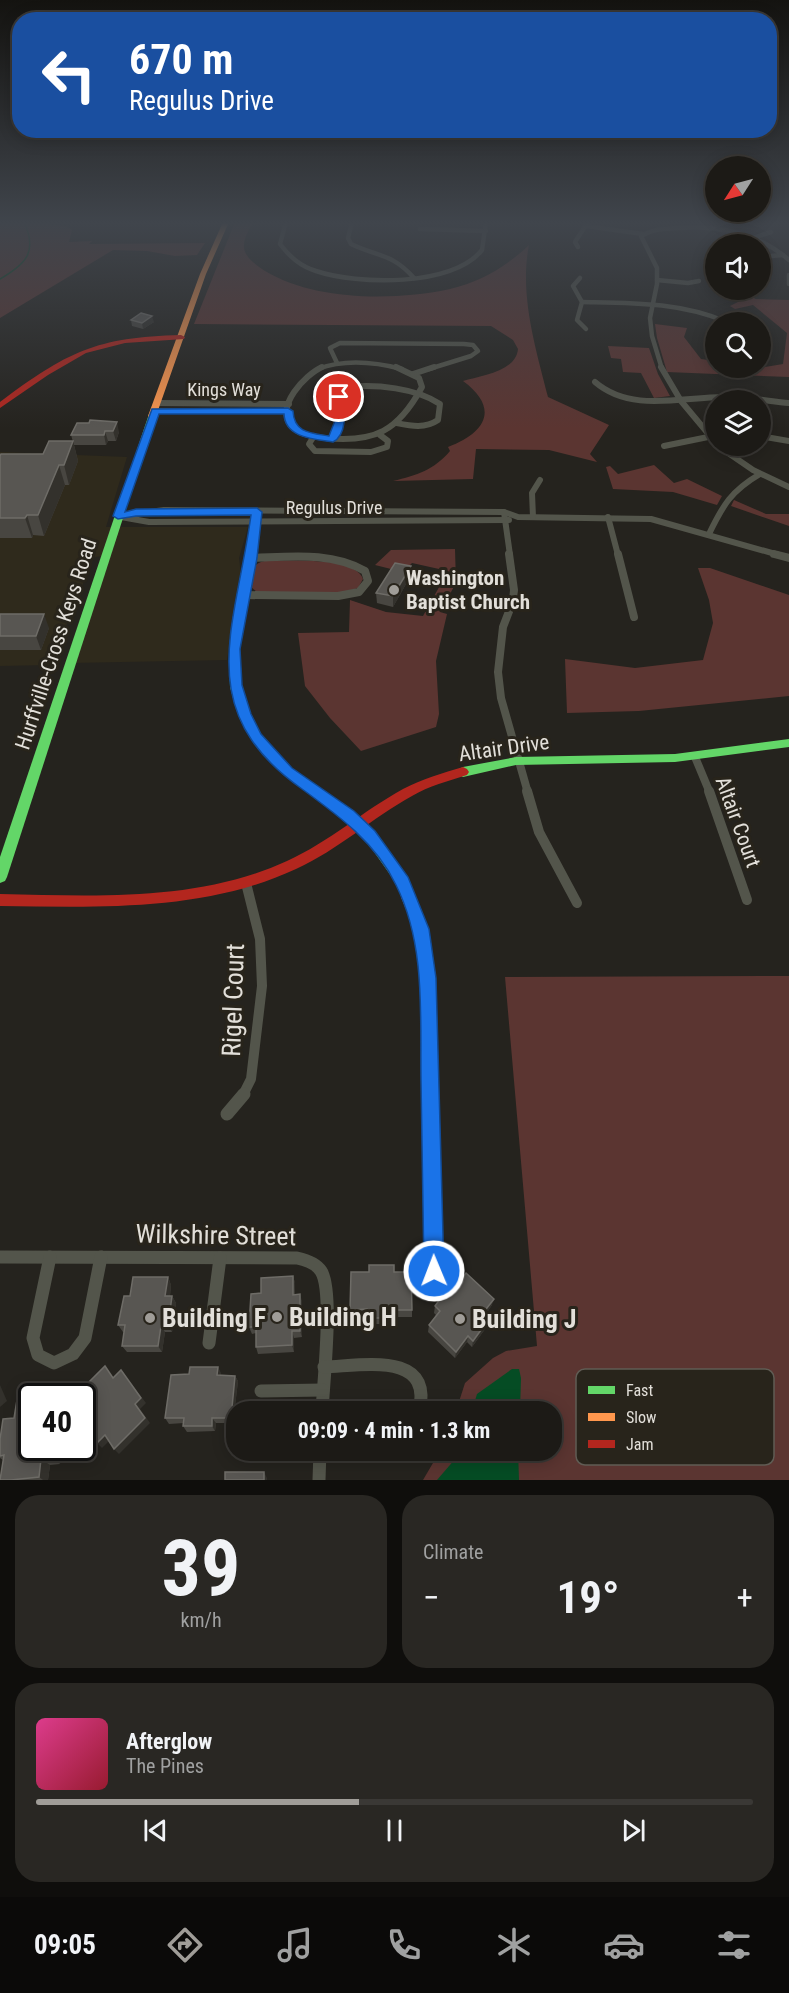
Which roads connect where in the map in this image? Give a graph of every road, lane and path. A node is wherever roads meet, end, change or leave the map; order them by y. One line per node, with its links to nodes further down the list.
1 (197, 291): 8 (main road, Hurffville-Cross Keys Road)
2 (576, 291): 4 (street)
3 (654, 291): 5 (street)
4 (582, 302): 5 (street); 7 (street)
5 (651, 305): 6 (street); 13 (street)
6 (705, 314)
7 (586, 329)
8 (183, 333): 15 (main road); 16 (main road, Hurffville-Cross Keys Road)
9 (337, 363): 10 (street); 10 (street); 17 (street)
10 (413, 374): 12 (street)
11 (595, 382): 13 (street)
12 (418, 395): 18 (street); 18 (street); 24 (street)
13 (680, 399): 14 (street); 19 (street)
14 (789, 404)
15 (0, 406)
16 (156, 407): 17 (street, Kings Way); 33 (main road, Hurffville-Cross Keys Road)
17 (289, 408): 21 (street)
18 (396, 423): 20 (street)
19 (705, 427)
20 (380, 435): 21 (street); 24 (street)
21 (314, 436): 24 (street)
22 (705, 438): 26 (street)
23 (771, 438): 25 (street)
24 (333, 439)
25 (789, 441)
26 (664, 446)
27 (734, 456): 28 (street)
28 (760, 474): 30 (street); 40 (street)
29 (540, 480): 36 (street)
30 (789, 487)
31 (188, 512): 33 (street, Regulus Drive); 34 (street, Regulus Drive); 38 (street)
32 (504, 512): 34 (street, Regulus Drive); 35 (street, Regulus Drive); 39 (street)
33 (118, 516): 38 (street, Regulus Drive); 49 (main road, Hurffville-Cross Keys Road)
34 (256, 517): 38 (street, Regulus Drive); 39 (street, Regulus Drive); 41 (main road)
35 (518, 517): 36 (street, Regulus Drive); 39 (street, Regulus Drive)
36 (533, 517): 37 (street, Regulus Drive)
37 (608, 517): 40 (street, Regulus Drive); 44 (street)
38 (185, 522)
39 (505, 522): 47 (street)
40 (709, 534): 42 (street, Regulus Drive)
41 (251, 558): 43 (main road); 43 (street)
42 (789, 558)
43 (244, 596): 48 (main road)
44 (634, 617)
45 (789, 743): 46 (main road, Altair Drive)
46 (695, 758): 47 (main road, Altair Drive); 52 (street, Altair Court)
47 (519, 762): 48 (main road, Altair Drive); 53 (street)
48 (358, 824): 50 (main road, Altair Drive); 59 (main road)
49 (0, 878)
50 (246, 883): 51 (main road, Altair Drive); 54 (street, Rigel Court)
51 (0, 900)
52 (747, 900)
53 (577, 903)
54 (227, 1114)
55 (0, 1257): 56 (street, Wilkshire Street)
56 (50, 1257): 57 (street, Wilkshire Street); 57 (street)
57 (101, 1257): 58 (street, Wilkshire Street)
58 (220, 1257): 60 (street); 61 (street, Wilkshire Street)
59 (434, 1271)
60 (209, 1343)
61 (324, 1367): 62 (street, Wilkshire Street); 65 (street)
62 (323, 1390): 63 (street); 64 (street, Wilkshire Street)
63 (261, 1391)
64 (322, 1401)
65 (422, 1401)
66 (320, 1461): 67 (street)
67 (319, 1480)

